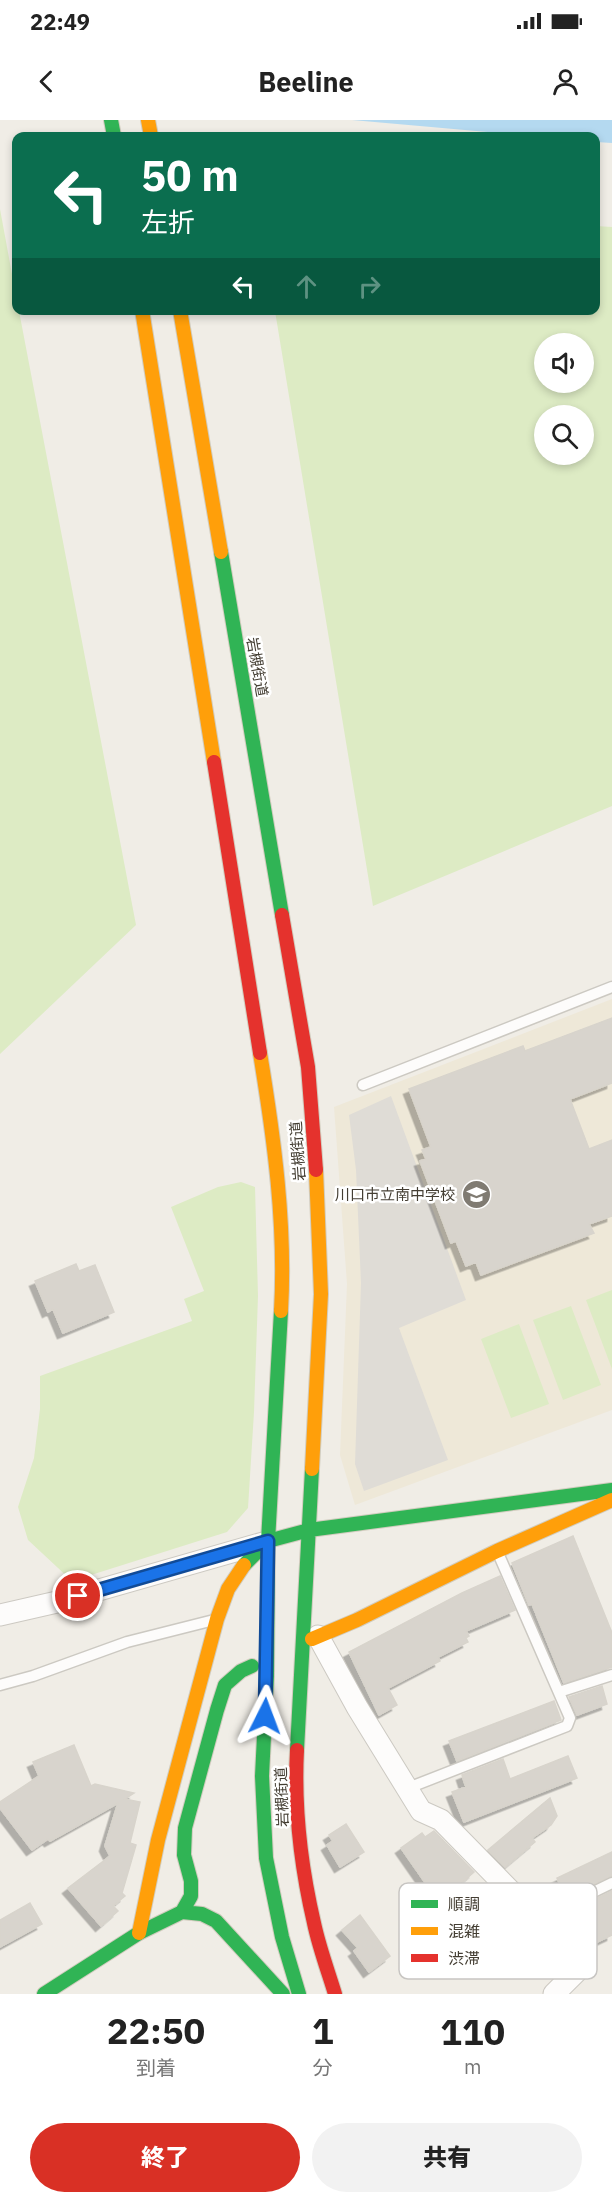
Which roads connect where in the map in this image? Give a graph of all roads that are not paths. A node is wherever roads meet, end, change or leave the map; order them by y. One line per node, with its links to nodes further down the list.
1 (143, 315): 8 (main road, 岩槻街道)
2 (181, 315): 7 (main road, 岩槻街道)
3 (612, 987): 4 (lane)
4 (363, 1085)
5 (612, 1490): 7 (main road)
6 (612, 1500): 9 (main road)
7 (309, 1530): 8 (main road); 27 (main road, 岩槻街道)
8 (268, 1541): 10 (street); 11 (main road); 26 (main road, 岩槻街道)
9 (497, 1551): 12 (main road); 16 (lane)
10 (0, 1615)
11 (217, 1619): 15 (lane); 22 (main road)
12 (315, 1638): 17 (street)
13 (252, 1666): 21 (main road)
14 (612, 1675): 16 (lane)
15 (0, 1685)
16 (559, 1692): 17 (lane)
17 (408, 1788): 18 (street)
18 (503, 1883)
19 (612, 1883): 20 (lane)
20 (597, 1890)
21 (182, 1912): 22 (main road); 25 (main road)
22 (139, 1933): 24 (main road)
23 (569, 1979): 28 (street)
24 (44, 1994)
25 (283, 1994)
26 (299, 1994)
27 (335, 1994)
28 (554, 1994)

